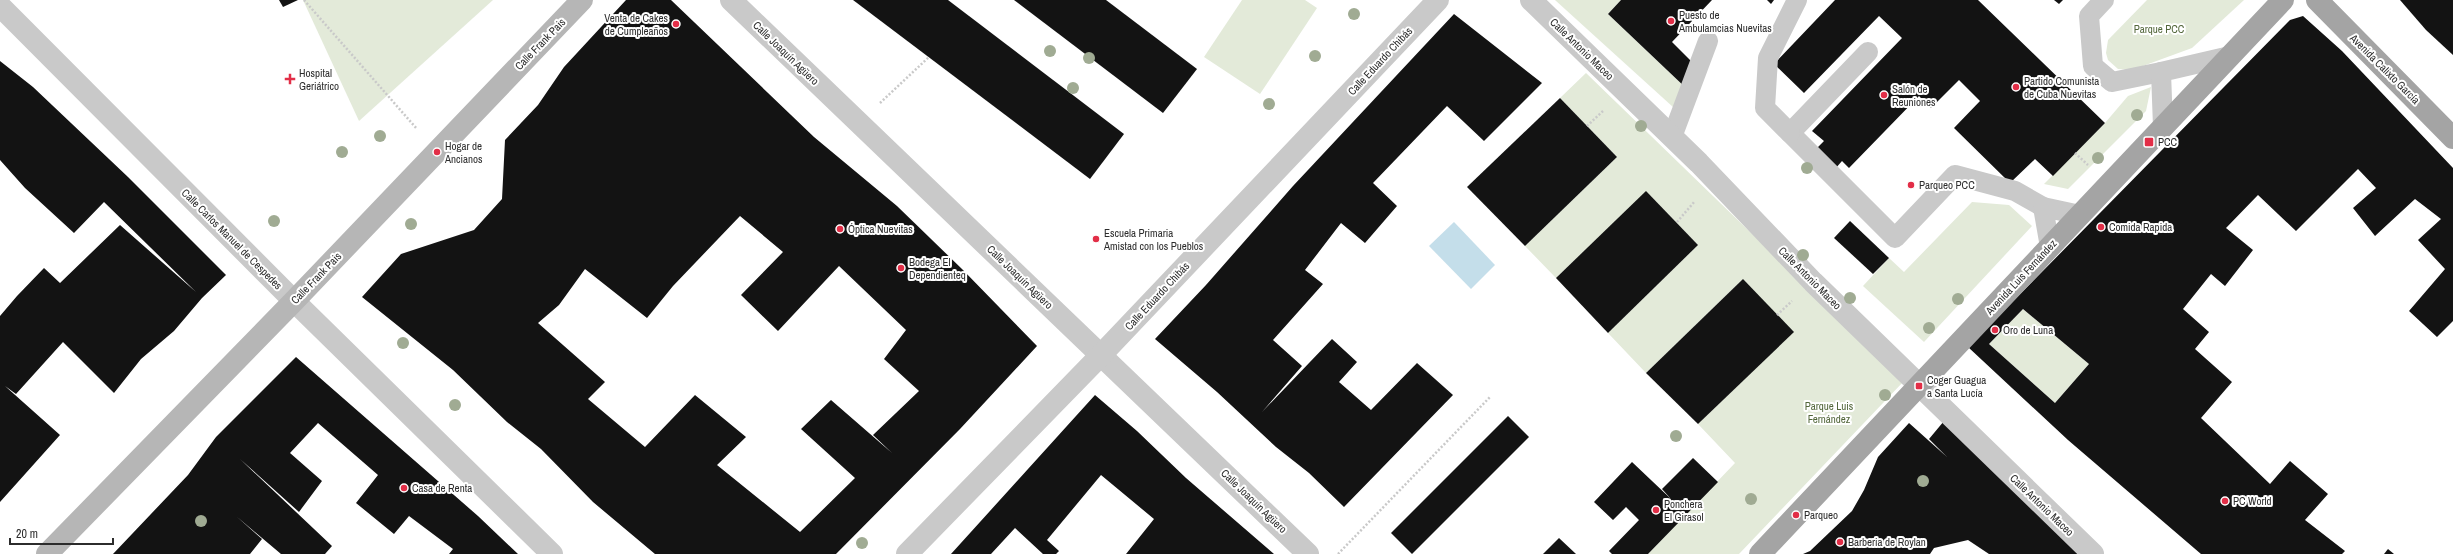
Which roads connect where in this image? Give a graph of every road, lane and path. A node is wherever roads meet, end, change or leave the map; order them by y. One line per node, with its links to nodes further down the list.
1 (304, 0): 21 (path)
2 (582, 0): 21 (main road, Calle Frank Pais)
3 (731, 0): 16 (street, Calle Joaquín Agüero)
4 (1438, 0): 26 (street, Calle Eduardo Chibás)
5 (1531, 0): 19 (street, Calle Antonio Maceo)
6 (1797, 0): 18 (lane)
7 (2104, 0): 15 (lane)
8 (2282, 0): 13 (main road, Avenida Luis Fernández)
9 (2317, 0): 20 (main road, Avenida Calixto García)
10 (0, 6): 25 (street, Calle Carlos Manuel de Cespedes)
11 (1708, 41): 19 (lane)
12 (1868, 52): 18 (lane)
13 (2230, 56): 15 (lane); 17 (main road, Avenida Luis Fernández)
14 (929, 57): 16 (path)
15 (2162, 72): 17 (lane)
16 (859, 123): 26 (street, Calle Joaquín Agüero)
17 (2162, 127): 23 (main road, Avenida Luis Fernández)
18 (1790, 133): 22 (lane)
19 (1672, 137): 27 (street, Calle Antonio Maceo)
20 (2453, 138)
21 (437, 152): 25 (main road, Calle Frank Pais)
22 (2043, 207): 23 (lane); 24 (lane)
23 (2080, 215): 24 (main road, Avenida Luis Fernández)
24 (2050, 247): 27 (main road, Avenida Luis Fernández)
25 (294, 301): 29 (main road, Calle Frank Pais); 30 (street, Calle Carlos Manuel de Cespedes)
26 (1101, 355): 31 (street, Calle Eduardo Chibás); 32 (street, Calle Joaquín Agüero)
27 (1919, 386): 34 (main road, Avenida Luis Fernández); 35 (street, Calle Antonio Maceo)
28 (1490, 396): 33 (path)
29 (47, 554)
30 (552, 554)
31 (906, 554)
32 (1308, 554)
33 (1338, 554)
34 (1760, 554)
35 (2093, 554)

